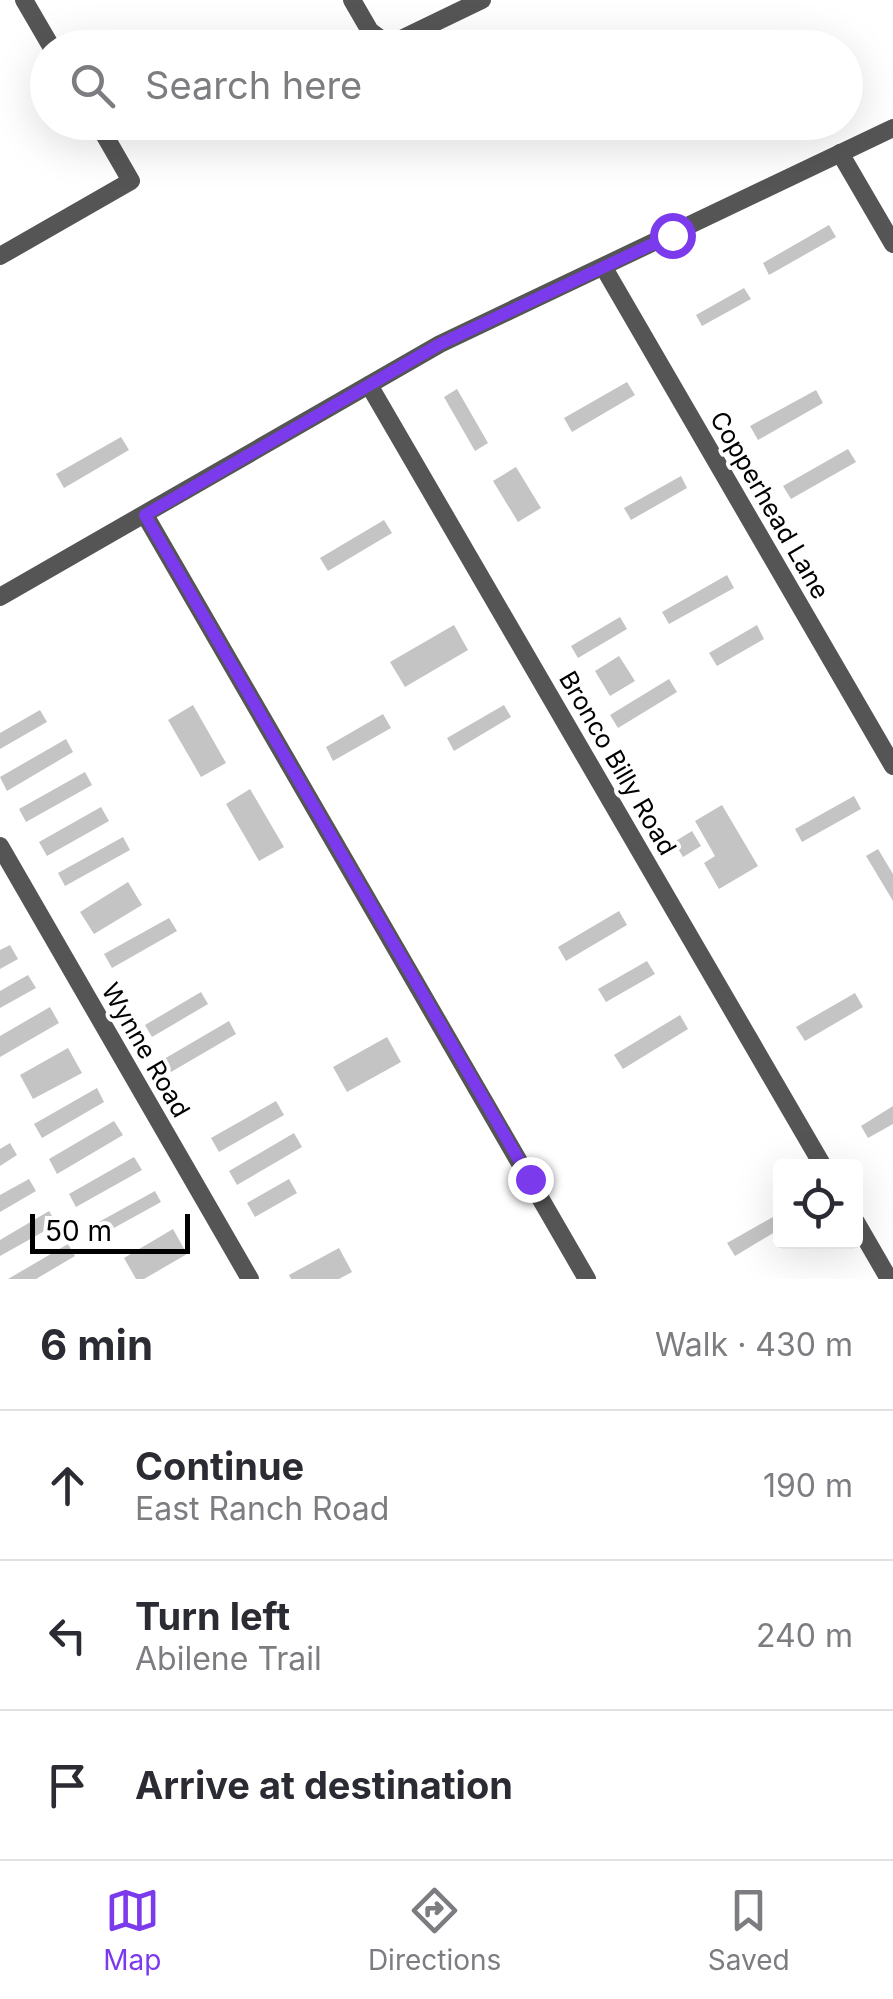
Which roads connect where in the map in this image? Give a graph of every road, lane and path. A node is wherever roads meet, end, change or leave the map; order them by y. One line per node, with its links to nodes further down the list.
1 (24, 0): 4 (street)
2 (352, 0): 5 (street)
3 (482, 0): 6 (street)
4 (42, 30)
5 (369, 30)
6 (420, 30)
7 (893, 128): 9 (street)
8 (108, 140): 11 (street)
9 (840, 153): 10 (street); 12 (street)
10 (893, 244)
11 (0, 256)
12 (604, 268): 13 (street); 16 (street, Copperhead Lane)
13 (369, 385): 14 (street); 18 (street, Bronco Billy Road)
14 (145, 515): 15 (street); 21 (street)
15 (0, 597)
16 (893, 766)
17 (0, 846): 20 (street, Wynne Road)
18 (819, 1159)
19 (863, 1234): 22 (street)
20 (250, 1279)
21 (588, 1279)
22 (889, 1279)

